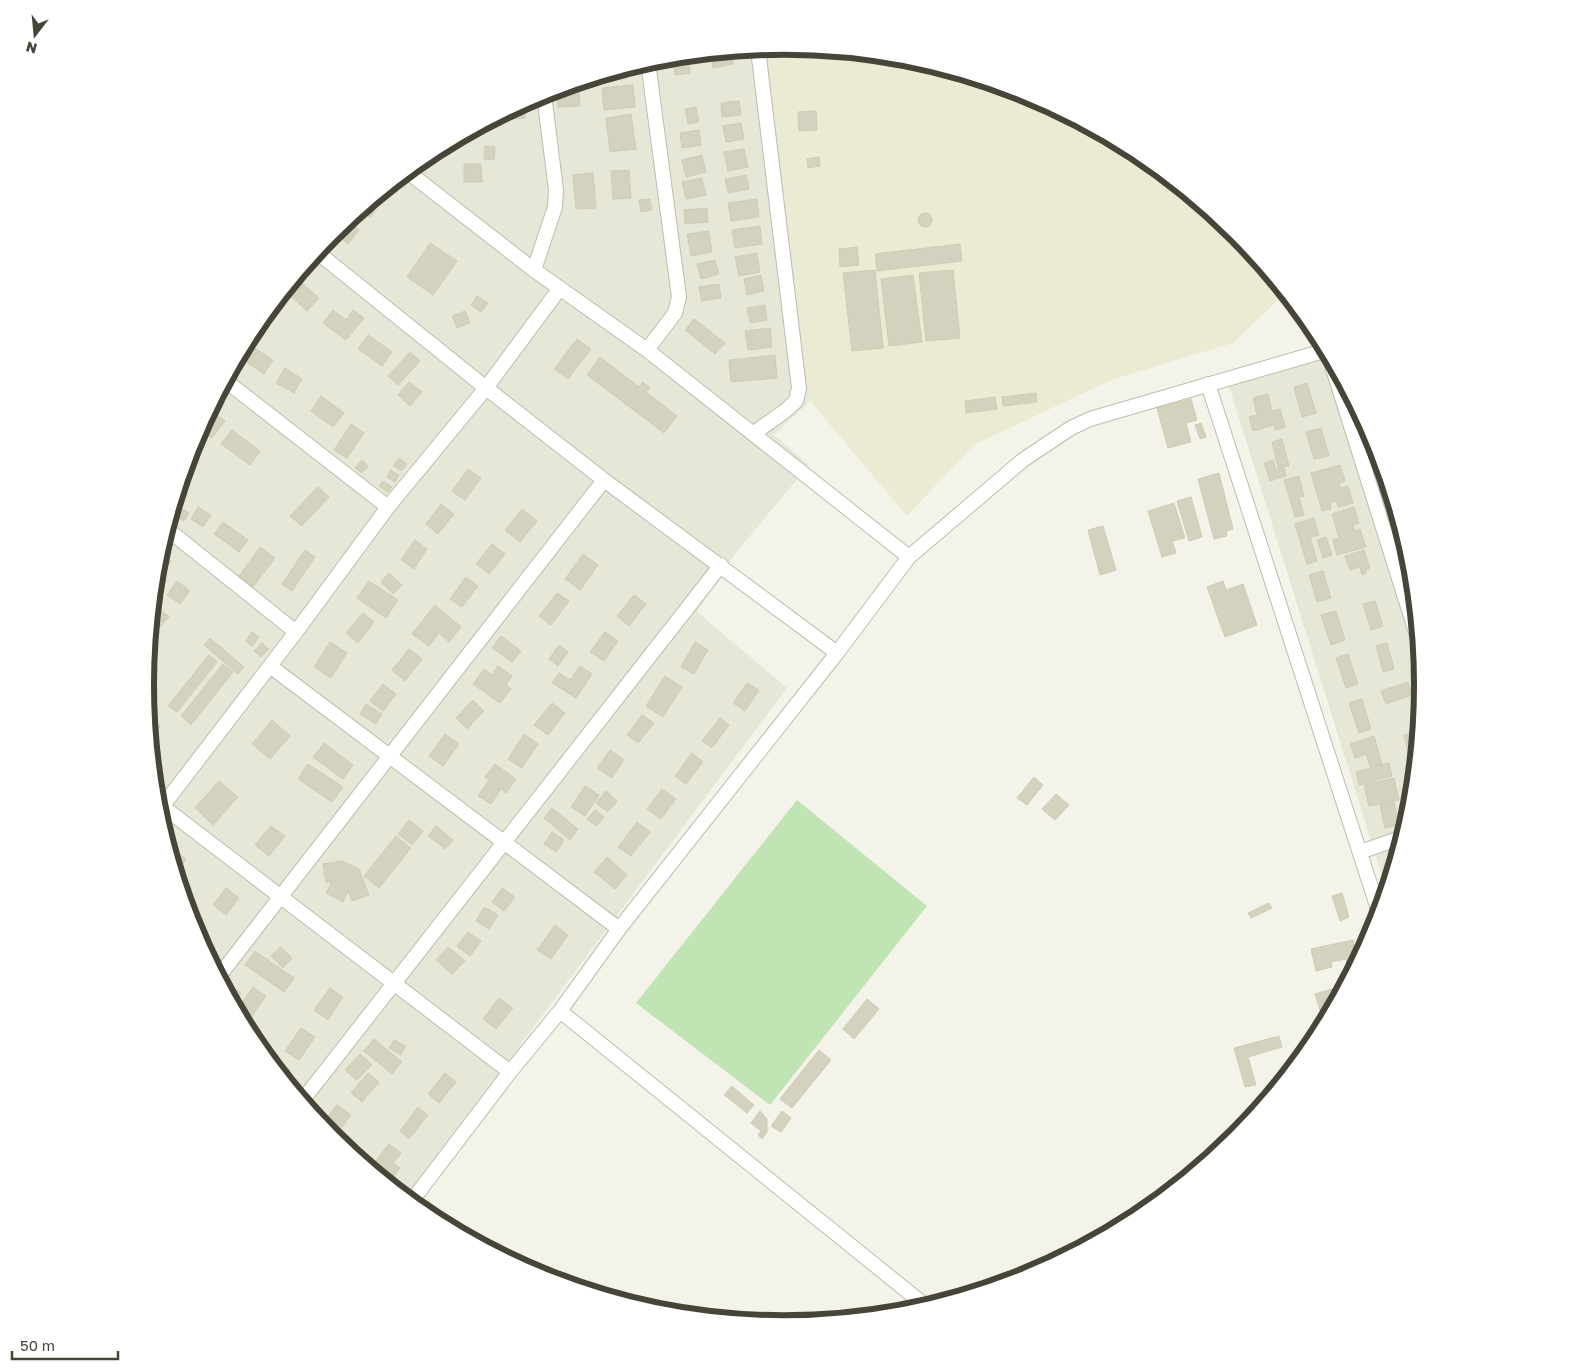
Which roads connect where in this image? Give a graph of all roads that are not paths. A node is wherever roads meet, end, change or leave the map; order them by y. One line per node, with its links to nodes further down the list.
1 (759, 56): 14 (street)
2 (649, 70): 8 (street)
3 (545, 102): 6 (street)
4 (413, 176): 6 (street)
5 (323, 257): 13 (street)
6 (534, 270): 7 (street)
7 (560, 288): 8 (street); 13 (street)
8 (648, 350): 14 (street)
9 (1321, 354): 11 (street)
10 (1335, 379): 20 (street)
11 (1208, 384): 18 (street); 29 (street)
12 (231, 385): 16 (street)
13 (486, 388): 15 (street); 16 (street)
14 (754, 433): 18 (street)
15 (604, 480): 19 (street); 24 (street)
16 (388, 507): 21 (street)
17 (172, 533): 21 (street)
18 (909, 557): 22 (street)
19 (720, 565): 22 (street); 28 (street)
20 (1411, 618)
21 (296, 632): 23 (street)
22 (837, 653): 32 (street)
23 (270, 666): 24 (street); 25 (street)
24 (389, 756): 28 (street); 30 (street)
25 (165, 803)
26 (167, 814): 30 (street)
27 (1396, 839): 29 (street)
28 (504, 842): 32 (street); 34 (street)
29 (1360, 852): 31 (street)
30 (280, 896): 33 (street); 34 (street)
31 (1376, 903)
32 (619, 929): 35 (street)
33 (222, 970)
34 (394, 983): 36 (street); 37 (street)
35 (560, 1011): 36 (street); 39 (street)
36 (510, 1072): 38 (street)
37 (306, 1096)
38 (415, 1196)
39 (920, 1301)

